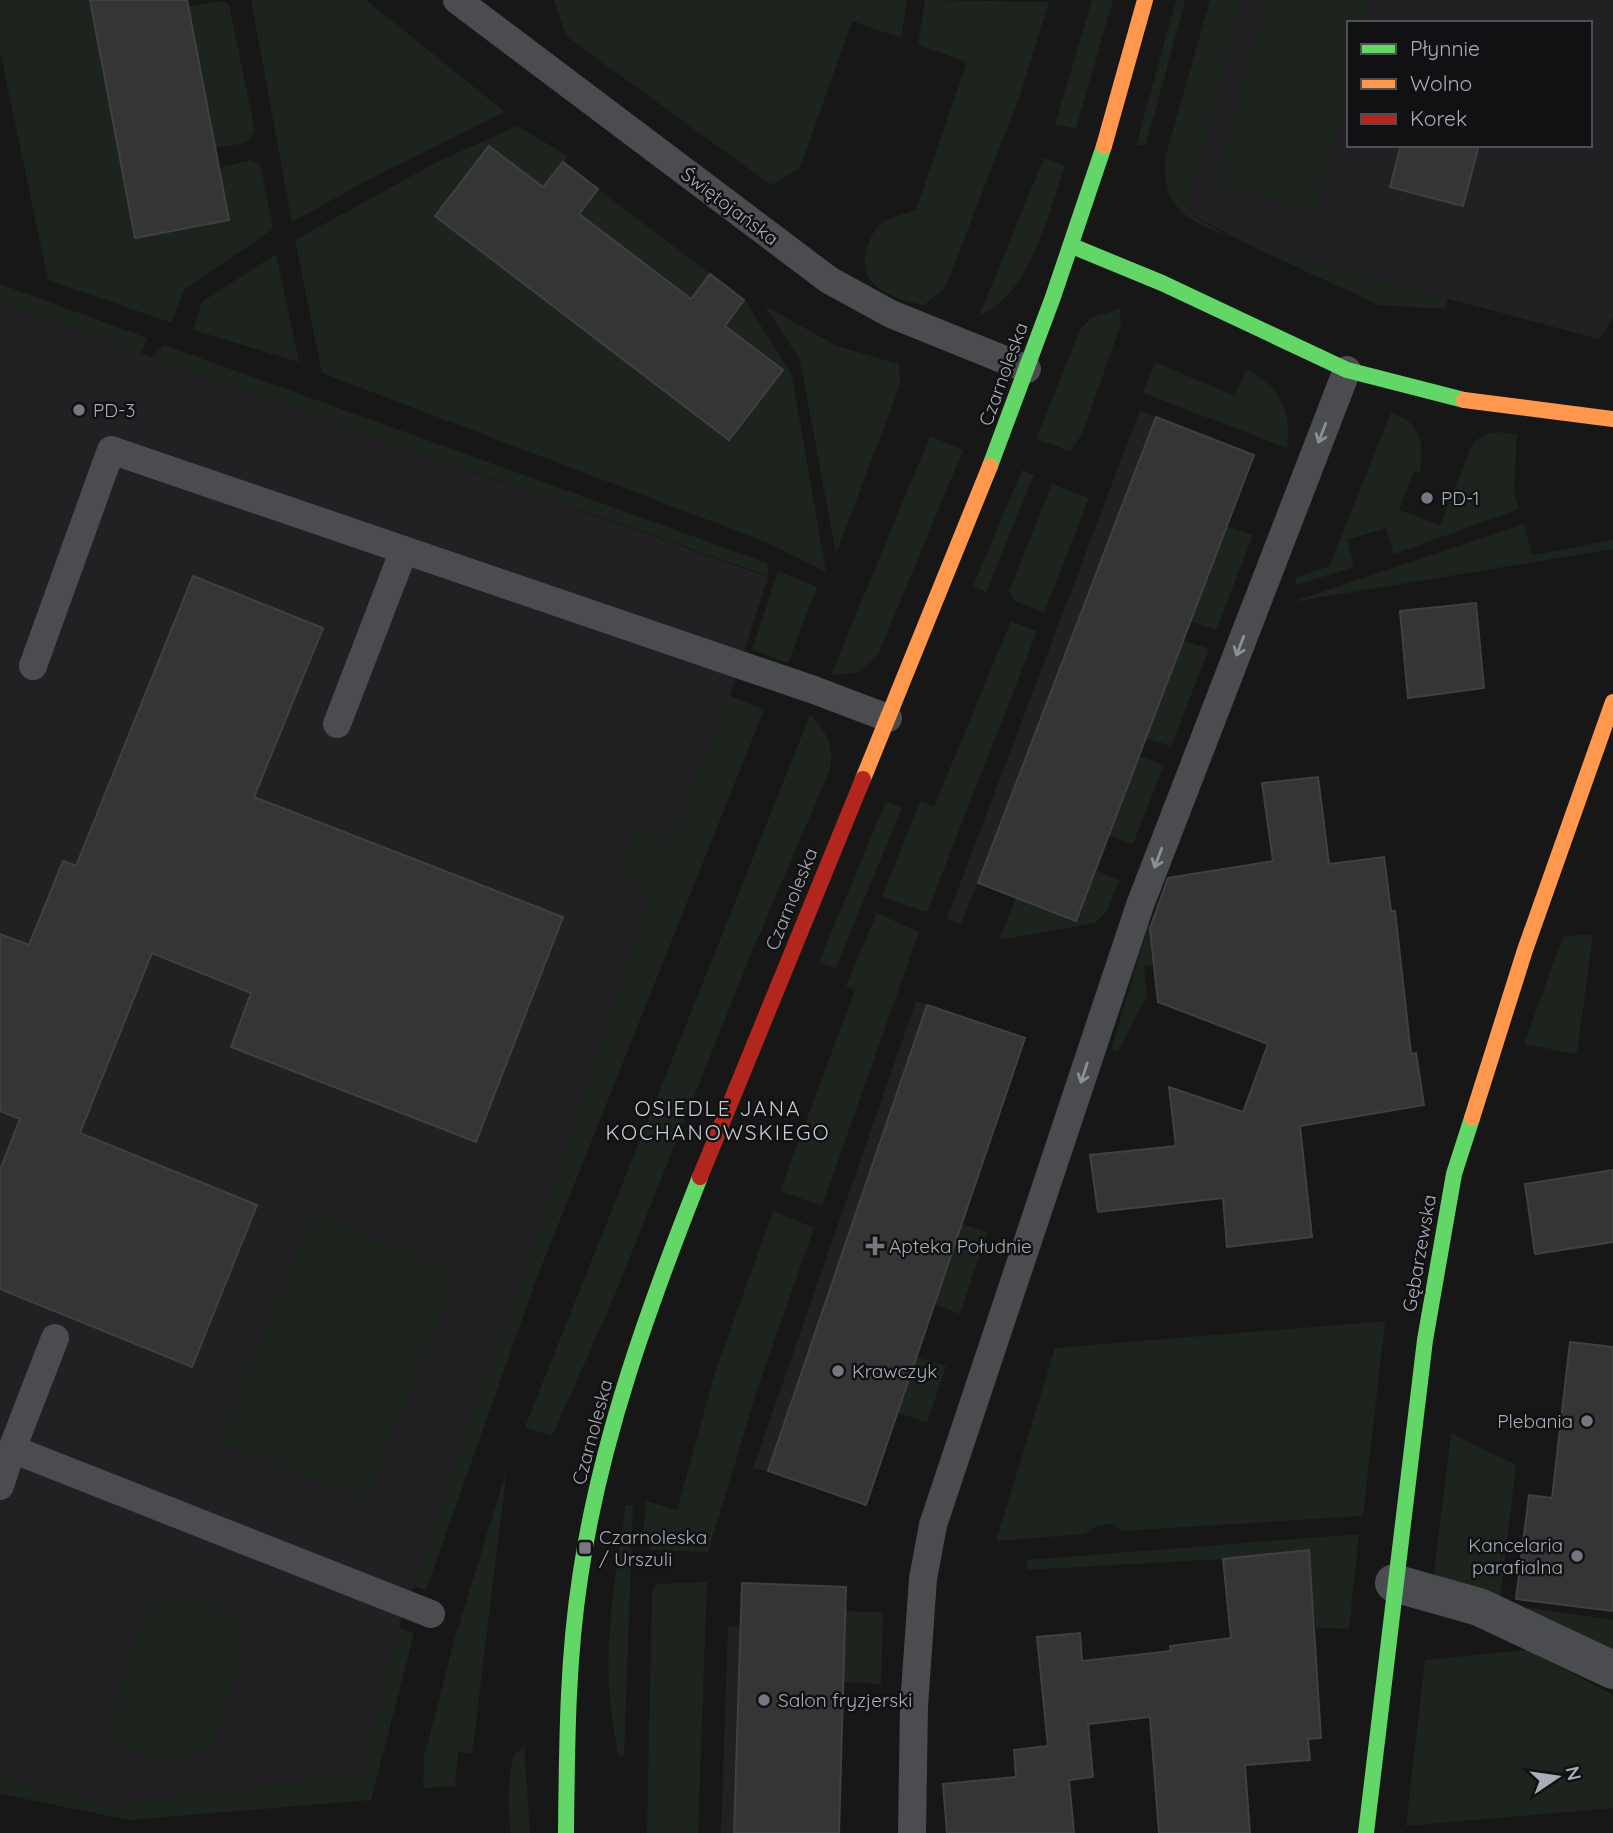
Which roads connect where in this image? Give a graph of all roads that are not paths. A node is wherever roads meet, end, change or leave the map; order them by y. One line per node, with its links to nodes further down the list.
1 (457, 0): 4 (lane, Świętojańska)
2 (1145, 0): 3 (street, Czarnoleska)
3 (1072, 246): 4 (street, Czarnoleska); 5 (street)
4 (1027, 369): 10 (street, Czarnoleska)
5 (1347, 370): 6 (street); 19 (lane, one-way to 19)
6 (1613, 419)
7 (404, 550): 8 (lane); 10 (lane); 11 (lane)
8 (33, 666)
9 (1613, 702): 15 (street, Gębarzewska)
10 (888, 718): 18 (street, Czarnoleska)
11 (337, 724)
12 (55, 1338): 13 (lane)
13 (12, 1449): 14 (lane); 16 (lane)
14 (0, 1486)
15 (1394, 1583): 17 (street); 20 (street, Gębarzewska)
16 (431, 1615)
17 (1613, 1670)
18 (566, 1833)
19 (912, 1833)
20 (1366, 1833)

